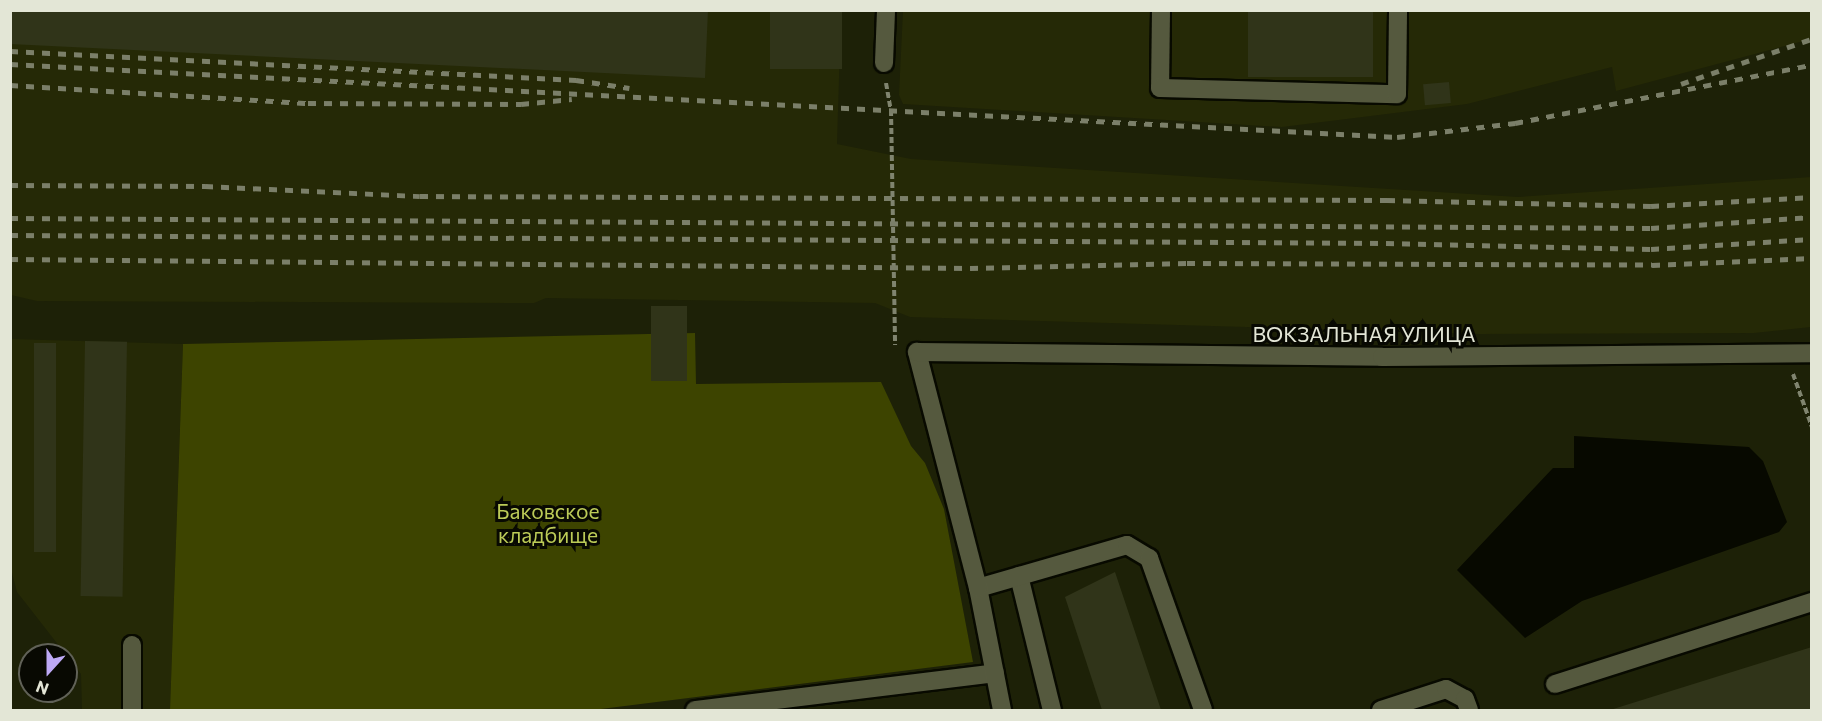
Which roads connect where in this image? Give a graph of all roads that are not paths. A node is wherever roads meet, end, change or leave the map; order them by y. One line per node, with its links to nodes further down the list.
1 (886, 10): 4 (street)
2 (1161, 10): 3 (street)
3 (1398, 10)
4 (884, 63)
5 (1812, 353): 7 (street, ВОКЗАЛЬНАЯ УЛИЦА)
6 (1019, 576): 7 (street); 15 (street); 16 (street)
7 (978, 588): 10 (street)
8 (1812, 602): 11 (street)
9 (132, 645): 12 (street)
10 (995, 673): 13 (street); 14 (street)
11 (1555, 684)
12 (132, 711)
13 (694, 711)
14 (1002, 711)
15 (1052, 711)
16 (1203, 711)
17 (1381, 711): 18 (street)
18 (1469, 711)

